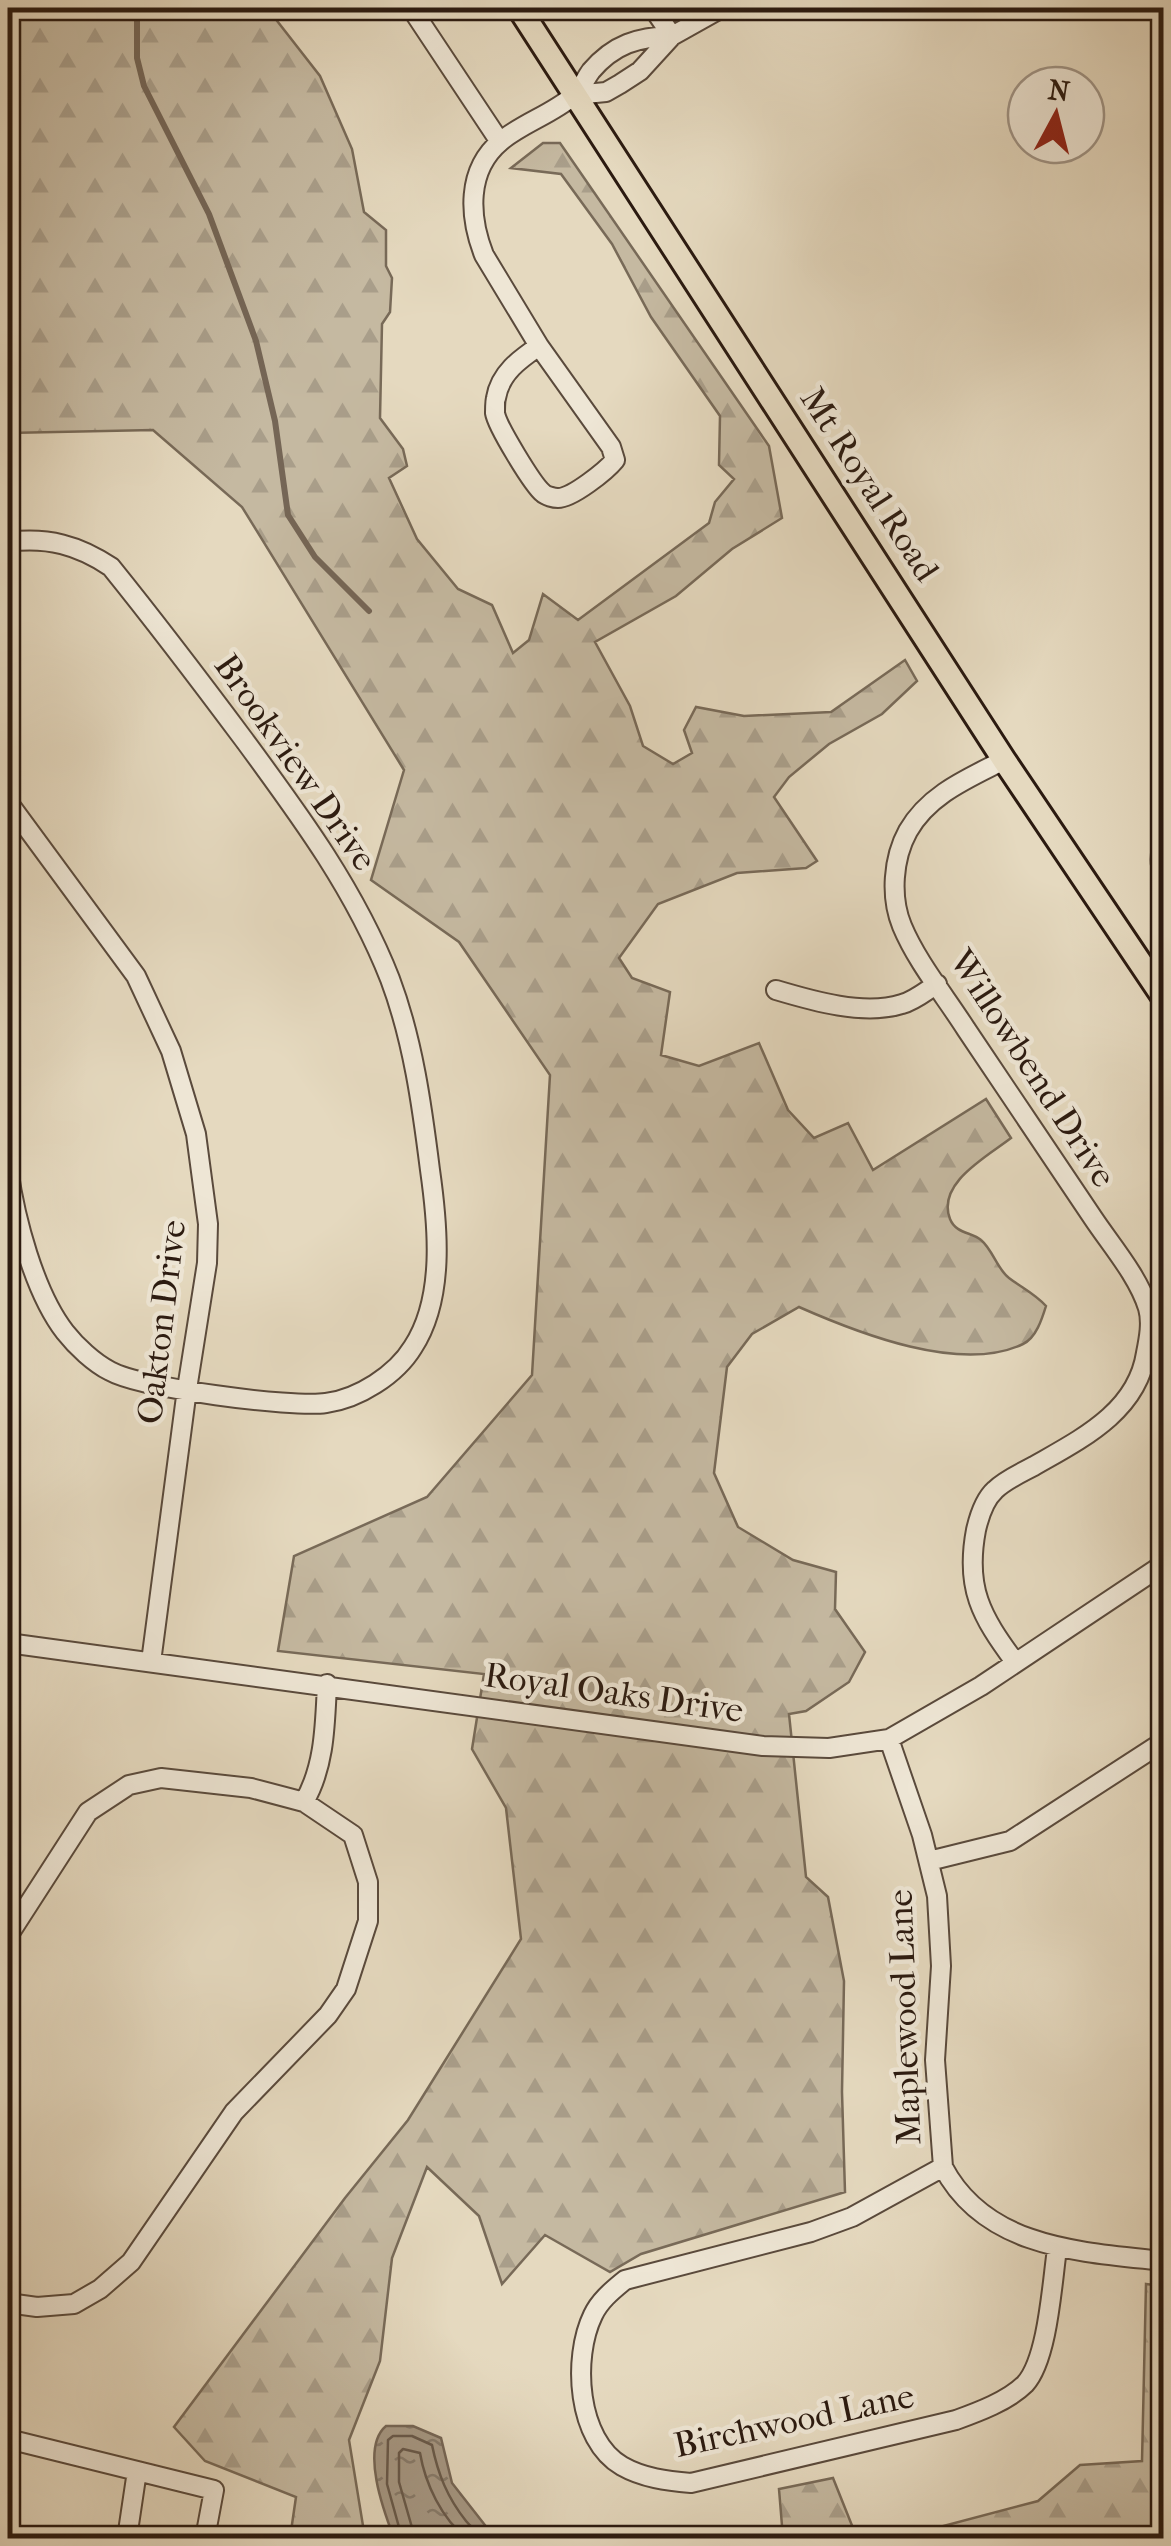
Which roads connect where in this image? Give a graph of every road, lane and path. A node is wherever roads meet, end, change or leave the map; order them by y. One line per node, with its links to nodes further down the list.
1 (412, 8): 7 (street)
2 (519, 8): 6 (main road, Mt Royal Road)
3 (653, 8): 5 (street)
4 (722, 8): 5 (street)
5 (672, 36): 6 (street); 6 (street)
6 (576, 95): 7 (street); 10 (main road, Mt Royal Road)
7 (500, 142): 8 (street)
8 (539, 346): 8 (street)
9 (8, 542): 16 (street, Brookview Drive)
10 (1004, 760): 12 (street, Willowbend Drive); 14 (main road, Mt Royal Road)
11 (8, 802): 16 (street, Oakton Drive)
12 (937, 984): 13 (street); 20 (street, Willowbend Drive)
13 (776, 990)
14 (1164, 998)
15 (8, 1169): 16 (street, Brookview Drive)
16 (186, 1389): 19 (street, Oakton Drive)
17 (1164, 1564): 20 (street, Royal Oaks Drive)
18 (8, 1642): 19 (street, Royal Oaks Drive)
19 (151, 1662): 21 (street, Royal Oaks Drive)
20 (1015, 1662): 22 (street, Royal Oaks Drive)
21 (327, 1684): 22 (street, Royal Oaks Drive); 24 (street)
22 (889, 1739): 25 (street, Maplewood Lane)
23 (1155, 1747): 25 (street)
24 (304, 1802): 26 (street); 30 (street)
25 (929, 1861): 27 (street, Maplewood Lane)
26 (8, 1936)
27 (942, 2167): 28 (street, Maplewood Lane); 28 (street, Birchwood Lane)
28 (1057, 2249): 29 (street, Maplewood Lane)
29 (1164, 2261)
30 (8, 2304)
31 (8, 2439): 32 (street)
32 (136, 2471): 33 (street); 34 (street)
33 (127, 2538)
34 (206, 2538)

